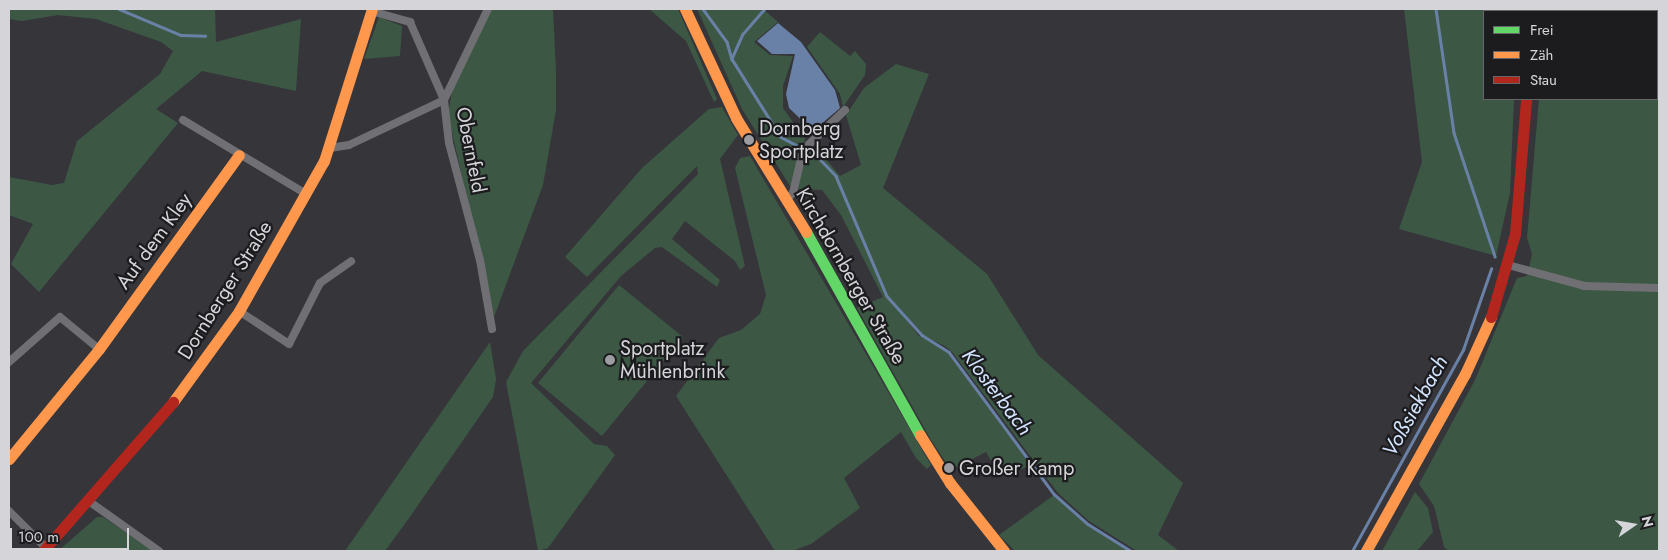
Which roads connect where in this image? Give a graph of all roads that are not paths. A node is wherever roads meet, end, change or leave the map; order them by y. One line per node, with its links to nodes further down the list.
1 (488, 9): 4 (street)
2 (685, 9): 11 (street, Kirchdornberger Straße)
3 (372, 10): 4 (street, Obernfeld); 8 (street, Dornberger Straße)
4 (444, 100): 8 (street); 16 (street, Obernfeld)
5 (1526, 100): 13 (street)
6 (845, 110): 11 (street)
7 (183, 120): 9 (street)
8 (330, 148): 10 (street, Dornberger Straße)
9 (239, 155): 10 (street); 17 (street, Auf dem Kley)
10 (306, 194): 15 (street, Dornberger Straße)
11 (786, 200): 24 (street, Kirchdornberger Straße)
12 (351, 261): 15 (street)
13 (1508, 264): 14 (street); 25 (street)
14 (1659, 288)
15 (239, 311): 20 (street, Dornberger Straße)
16 (492, 329)
17 (99, 349): 18 (street); 19 (street, Auf dem Kley)
18 (9, 362)
19 (9, 459)
20 (90, 502): 22 (street, Dornberger Straße); 23 (street)
21 (9, 511): 22 (street)
22 (45, 550)
23 (159, 551)
24 (1004, 551)
25 (1366, 551)

